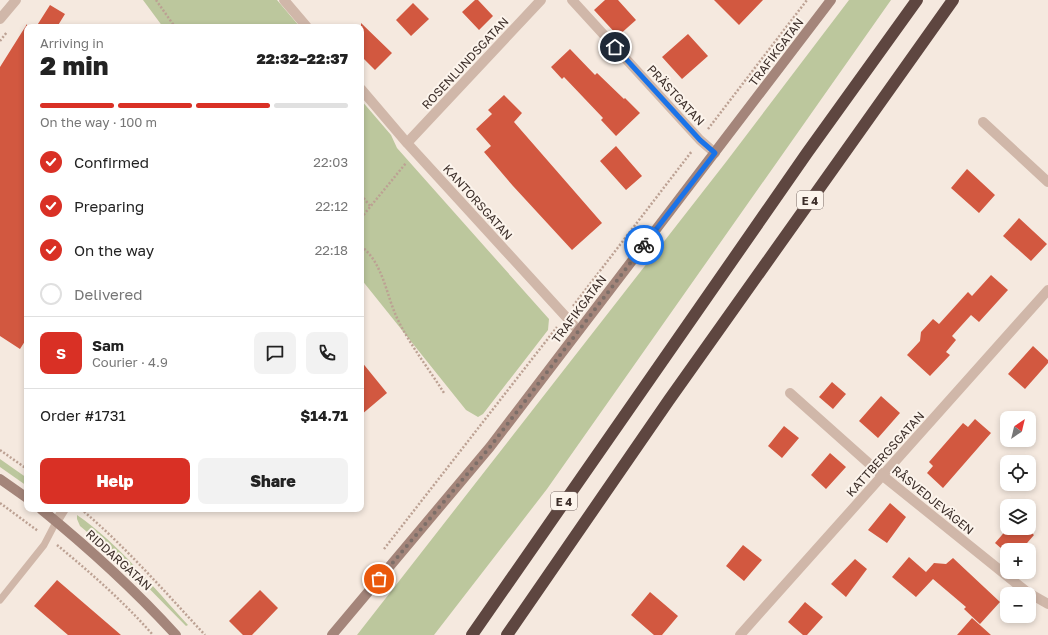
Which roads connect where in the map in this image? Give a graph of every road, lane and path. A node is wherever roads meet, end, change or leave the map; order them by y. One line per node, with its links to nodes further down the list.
1 (16, 0): 9 (street)
2 (156, 0): 10 (path)
3 (284, 0): 11 (street)
4 (541, 0): 14 (street, ROSENLUNDSGATAN)
5 (572, 0): 16 (street, PRÄSTGATAN)
6 (831, 0): 16 (main road, TRAFIKGATAN)
7 (917, 0): 43 (highway, E 4)
8 (952, 0): 44 (highway, E 4)
9 (0, 19)
10 (173, 24)
11 (304, 24)
12 (364, 93): 14 (street, KANTORSGATAN)
13 (983, 122): 17 (street)
14 (407, 143): 15 (street, KANTORSGATAN)
15 (416, 152): 19 (path); 23 (street, KANTORSGATAN)
16 (715, 153): 23 (main road, TRAFIKGATAN)
17 (1048, 182)
18 (364, 199): 19 (path)
19 (371, 207): 20 (path)
20 (364, 215)
21 (364, 249): 24 (path)
22 (1048, 290): 28 (street, KATTBERGSGATAN)
23 (578, 330): 39 (main road, TRAFIKGATAN)
24 (444, 393)
25 (790, 393): 28 (street, RÅSVEDJEVÄGEN)
26 (0, 450): 27 (path)
27 (24, 467)
28 (883, 476): 38 (street, RÅSVEDJEVÄGEN); 45 (street, KATTBERGSGATAN)
29 (0, 479): 30 (main road)
30 (24, 496)
31 (0, 503): 36 (path)
32 (44, 512): 35 (main road, RIDDARGATAN)
33 (62, 512): 35 (street)
34 (84, 512): 42 (path, RIDDARGATAN)
35 (56, 522): 36 (lane); 41 (main road, RIDDARGATAN)
36 (48, 538): 37 (lane); 40 (path)
37 (0, 600)
38 (1048, 604)
39 (336, 632)
40 (153, 635)
41 (176, 635)
42 (205, 635)
43 (472, 635)
44 (507, 635)
45 (740, 635)

